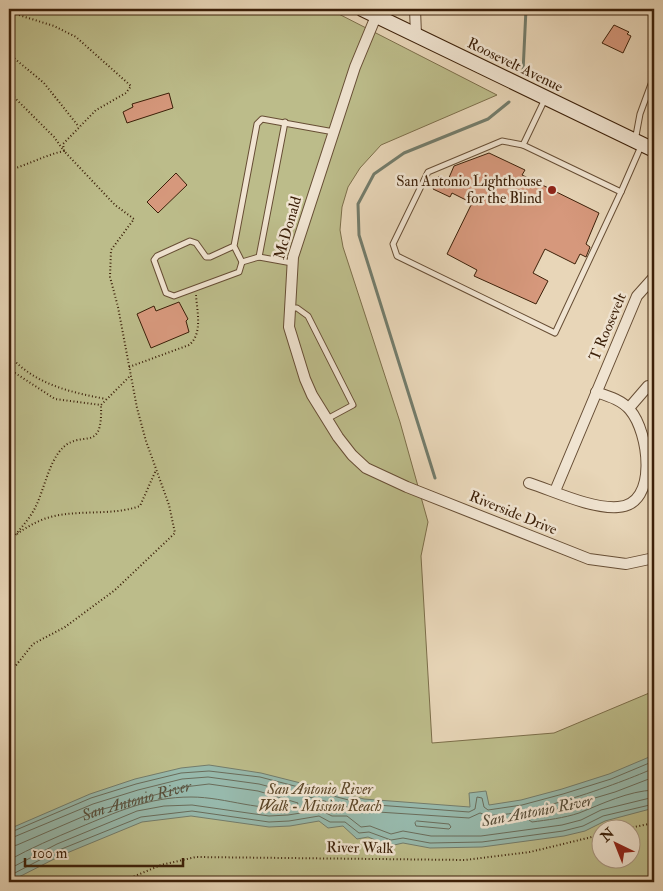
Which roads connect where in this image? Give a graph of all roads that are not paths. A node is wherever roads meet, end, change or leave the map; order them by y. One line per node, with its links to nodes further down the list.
1 (362, 9): 3 (main road, Roosevelt Avenue)
2 (415, 9): 4 (street)
3 (377, 12): 4 (main road, Roosevelt Avenue); 8 (street, McDonald)
4 (416, 35): 6 (main road, Roosevelt Avenue)
5 (654, 76): 10 (lane)
6 (545, 98): 9 (lane); 10 (main road, Roosevelt Avenue)
7 (285, 122): 8 (lane); 12 (lane); 13 (lane)
8 (334, 132): 15 (street, McDonald)
9 (523, 145): 11 (lane); 11 (lane)
10 (644, 145): 11 (lane)
11 (621, 192)
12 (234, 246): 14 (lane); 14 (lane)
13 (259, 257): 14 (lane); 15 (lane)
14 (242, 262)
15 (292, 263): 17 (street, McDonald)
16 (654, 277): 19 (street, T Roosevelt)
17 (289, 308): 21 (street, McDonald); 21 (lane)
18 (654, 386): 20 (street)
19 (596, 392): 20 (street); 25 (street, T Roosevelt)
20 (629, 408): 23 (street)
21 (327, 419): 22 (street, McDonald)
22 (366, 468): 26 (street, Riverside Drive)
23 (650, 481): 25 (street)
24 (529, 483): 25 (street)
25 (555, 491)
26 (654, 558)

